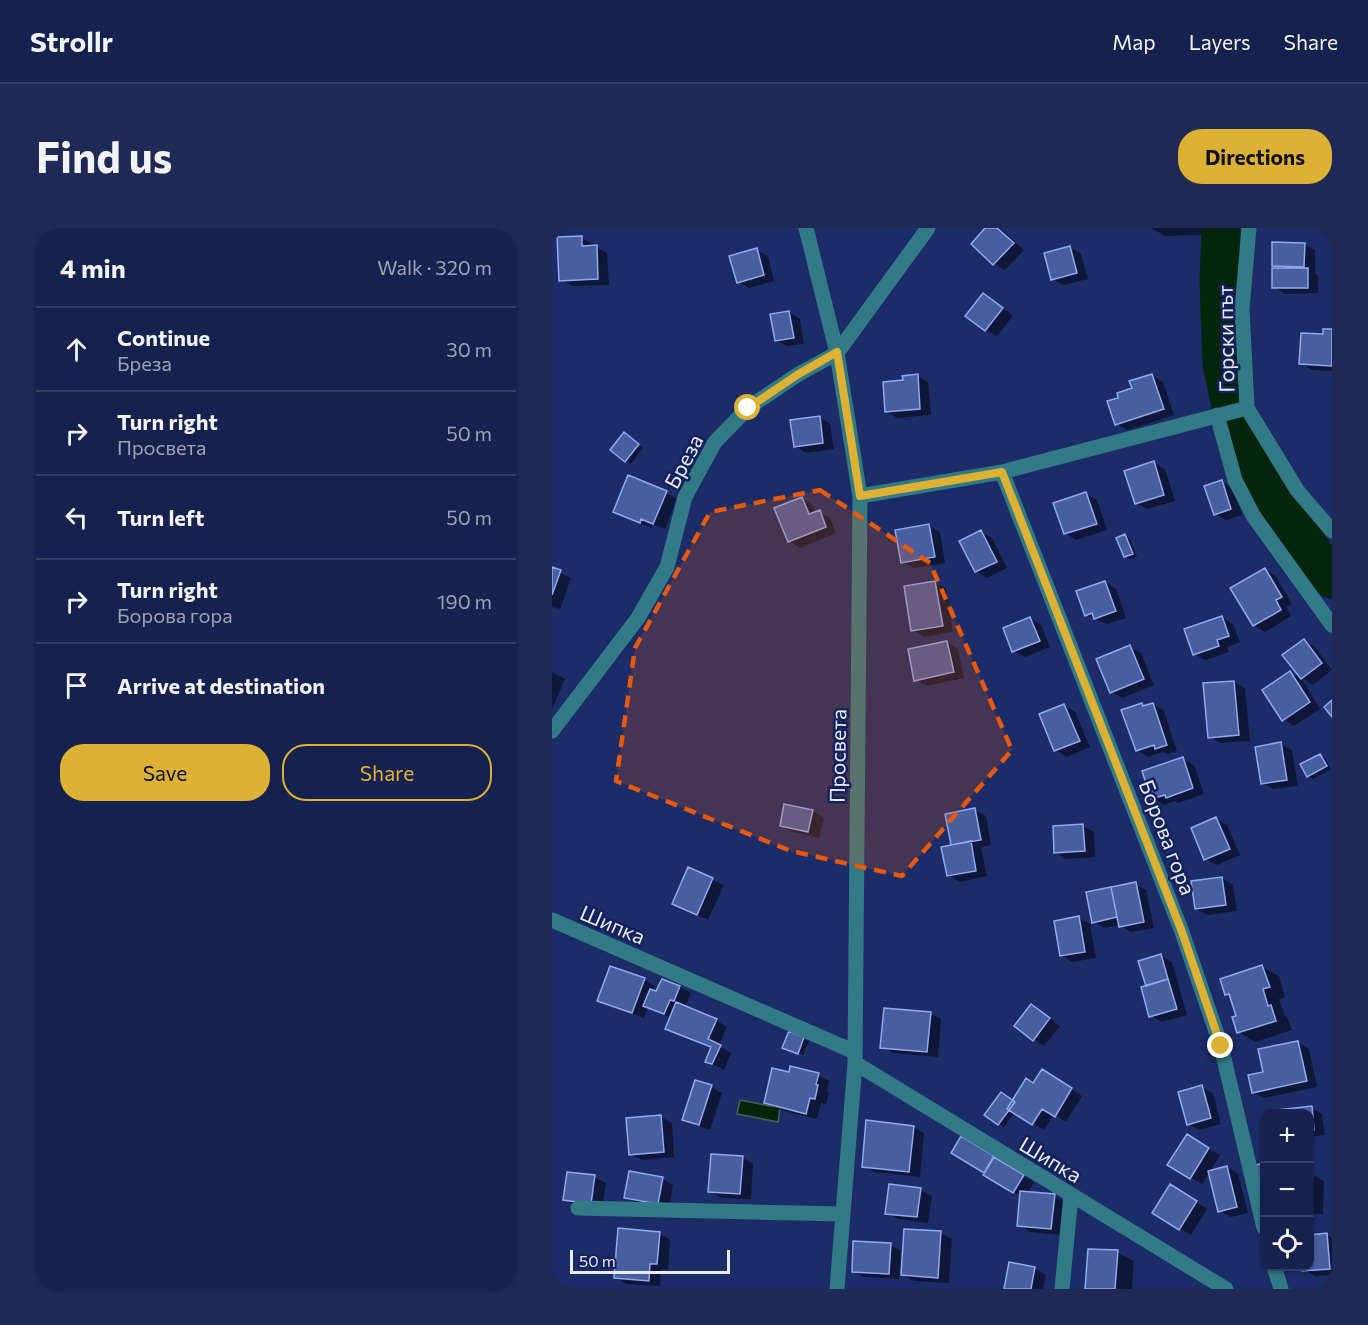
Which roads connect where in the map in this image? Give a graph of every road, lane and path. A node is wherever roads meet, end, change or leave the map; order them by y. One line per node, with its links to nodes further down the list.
1 (806, 228): 4 (street, Просвета)
2 (928, 228): 4 (street, Бреза)
3 (1249, 228): 5 (street, Горски път)
4 (837, 352): 8 (street, Просвета); 11 (street, Бреза)
5 (1247, 408): 6 (street); 9 (street, Горски път)
6 (1218, 415): 7 (street); 10 (street)
7 (1002, 472): 8 (street); 17 (street, Борова гора)
8 (860, 496): 13 (street, Просвета)
9 (1332, 531)
10 (1332, 625)
11 (552, 731)
12 (552, 920): 13 (street, Шипка)
13 (855, 1057): 14 (street, Шипка); 16 (street, Просвета)
14 (1071, 1195): 20 (street); 21 (street, Шипка)
15 (578, 1208): 16 (street)
16 (843, 1214): 19 (street, Просвета)
17 (1261, 1217)
18 (1275, 1271): 22 (street)
19 (837, 1289)
20 (1062, 1289)
21 (1226, 1289)
22 (1281, 1289)

